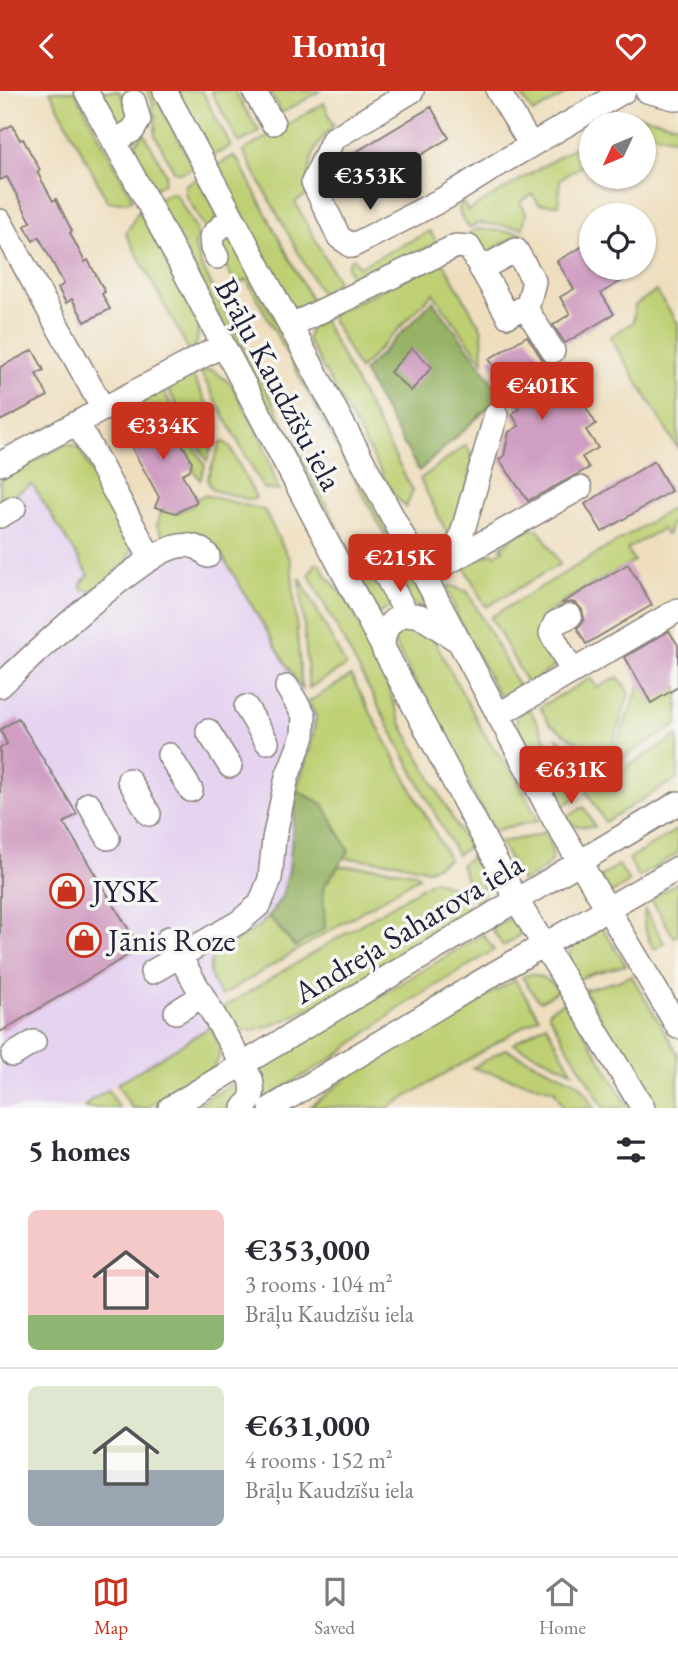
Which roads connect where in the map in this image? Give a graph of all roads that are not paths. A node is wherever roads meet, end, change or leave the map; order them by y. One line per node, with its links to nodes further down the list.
1 (86, 91): 11 (street, Brāļu Kaudzīšu iela)
2 (165, 91): 13 (street, Brāļu Kaudzīšu iela)
3 (254, 91): 10 (street)
4 (412, 91): 12 (street)
5 (498, 91): 12 (street)
6 (624, 91): 12 (street)
7 (647, 91): 8 (street)
8 (678, 99)
9 (134, 102): 11 (street)
10 (273, 123)
11 (114, 142): 19 (street, Brāļu Kaudzīšu iela)
12 (531, 145)
13 (231, 216): 15 (street); 18 (street, Brāļu Kaudzīšu iela)
14 (0, 221): 21 (street)
15 (217, 257)
16 (481, 269): 17 (street); 17 (street); 18 (street)
17 (525, 307): 20 (street)
18 (290, 326): 30 (street, Brāļu Kaudzīšu iela)
19 (223, 345): 21 (street); 35 (street, Brāļu Kaudzīšu iela)
20 (553, 351)
21 (103, 409): 23 (street)
22 (496, 415): 28 (street)
23 (78, 424): 24 (street); 29 (street)
24 (0, 464)
25 (580, 488): 28 (street)
26 (375, 555): 32 (street)
27 (208, 556): 29 (street)
28 (454, 558): 30 (street)
29 (151, 559): 37 (street)
30 (424, 576): 34 (street, Brāļu Kaudzīšu iela)
31 (678, 610): 36 (street)
32 (407, 615): 34 (street); 35 (street)
33 (570, 615): 36 (street)
34 (458, 641): 40 (street, Brāļu Kaudzīšu iela)
35 (384, 650): 53 (street, Brāļu Kaudzīšu iela)
36 (572, 671): 40 (street)
37 (9, 676)
38 (287, 687): 56 (street)
39 (246, 707): 42 (street)
40 (498, 715): 51 (street, Brāļu Kaudzīšu iela)
41 (208, 731): 44 (street)
42 (267, 742)
43 (169, 755): 46 (street)
44 (230, 767)
45 (129, 780): 49 (street)
46 (191, 790)
47 (678, 803): 51 (street, Andreja Saharova iela)
48 (89, 804): 50 (street)
49 (149, 814)
50 (108, 838)
51 (579, 862): 53 (street, Andreja Saharova iela); 54 (street, Brāļu Kaudzīšu iela)
52 (678, 868): 54 (street)
53 (516, 899): 55 (street, Brāļu Kaudzīšu iela); 63 (street, Andreja Saharova iela)
54 (607, 909): 55 (street); 60 (street, Brāļu Kaudzīšu iela)
55 (544, 946): 66 (street); 67 (street, Brāļu Kaudzīšu iela)
56 (174, 947): 57 (street); 58 (street)
57 (152, 972)
58 (202, 996): 59 (street); 63 (street)
59 (176, 1012)
60 (678, 1027)
61 (34, 1042): 62 (street)
62 (13, 1055)
63 (242, 1065): 64 (street, Andreja Saharova iela); 65 (street)
64 (170, 1108)
65 (244, 1108)
66 (271, 1108)
67 (643, 1108)

